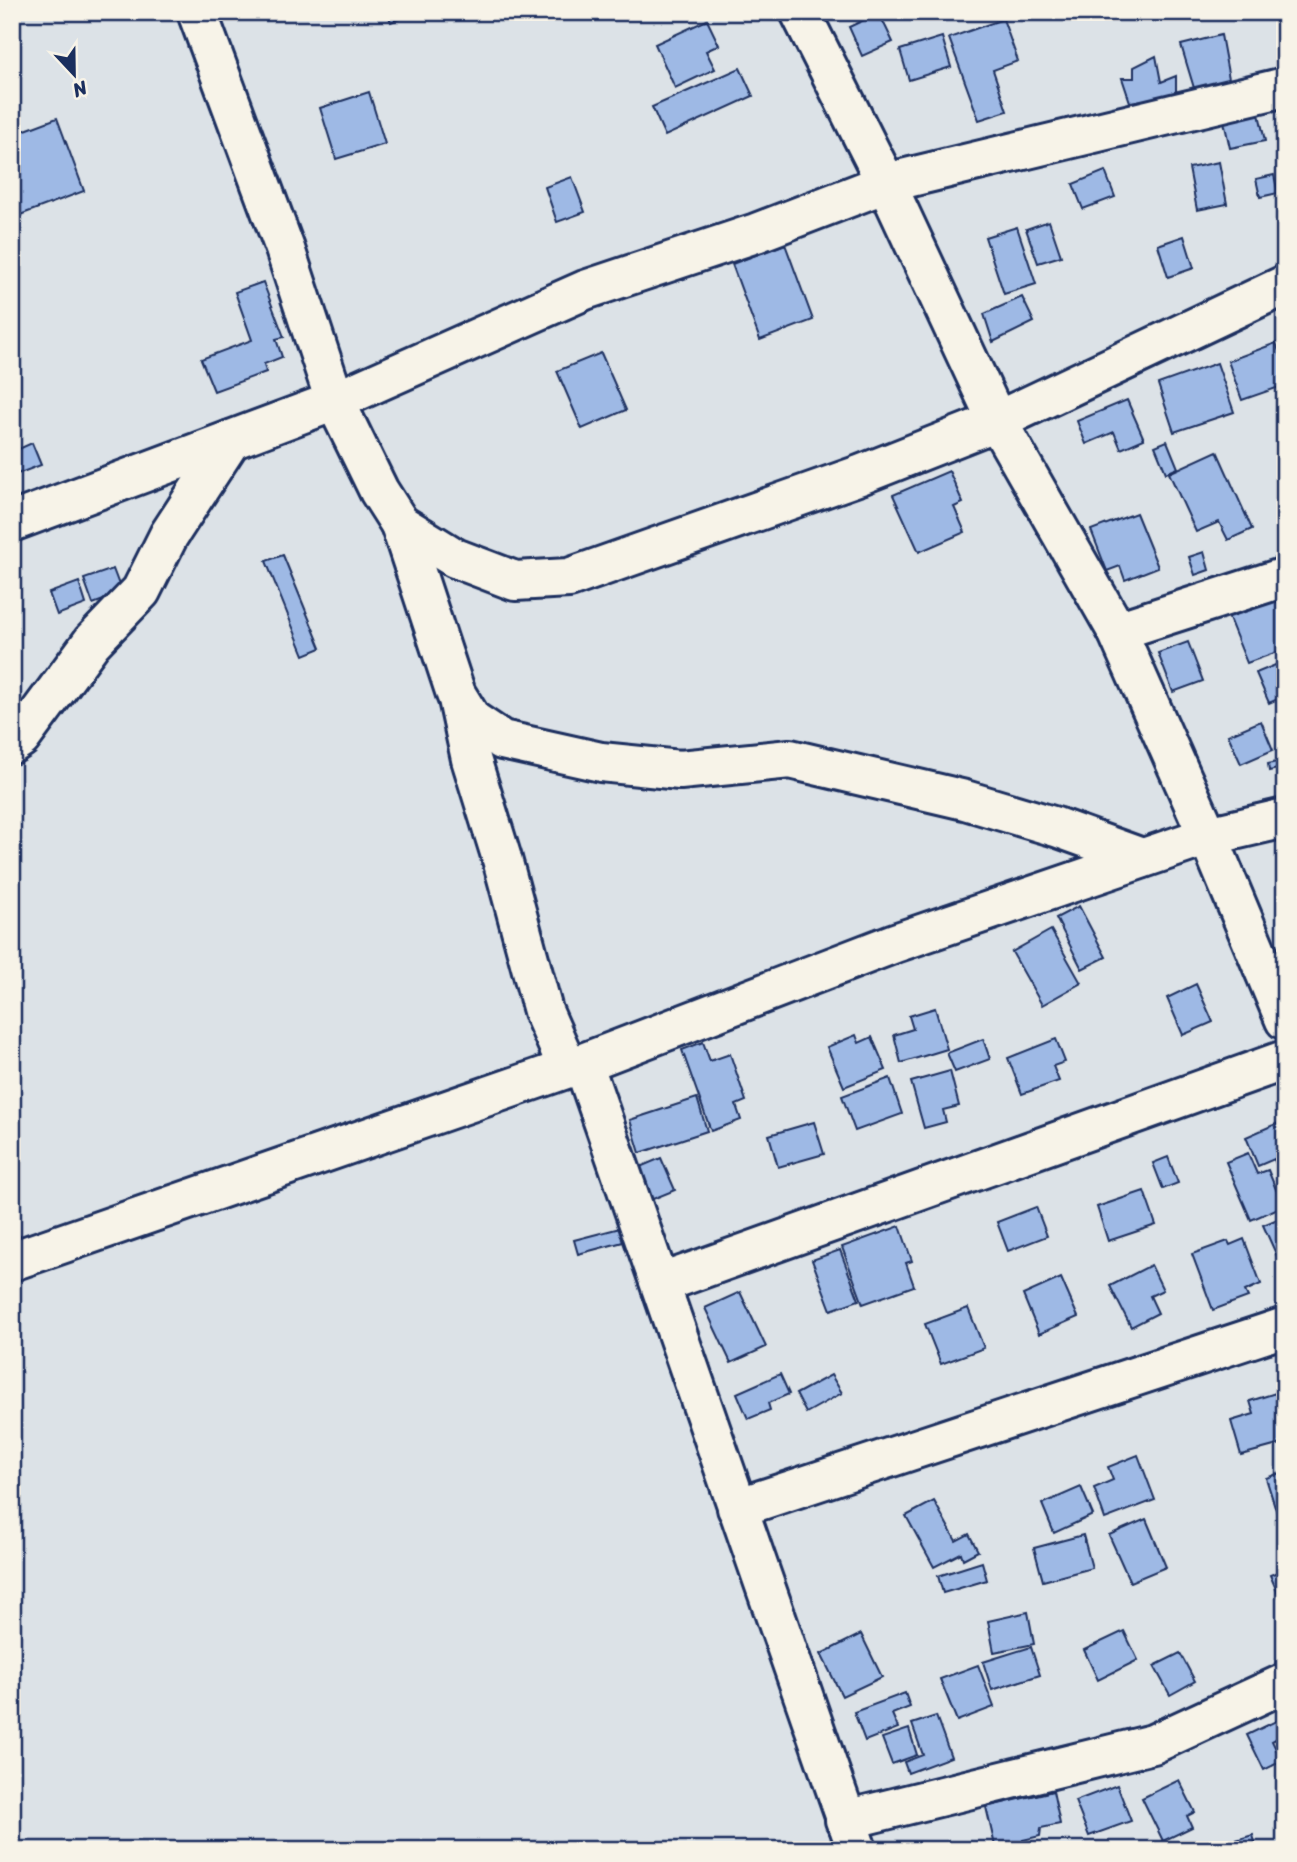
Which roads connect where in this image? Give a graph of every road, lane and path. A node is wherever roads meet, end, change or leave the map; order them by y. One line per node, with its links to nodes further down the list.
1 (197, 12): 6 (street)
2 (800, 12): 4 (street)
3 (1285, 87): 4 (street)
4 (886, 183): 6 (street); 7 (street)
5 (1285, 285): 7 (street)
6 (335, 401): 8 (street); 10 (street)
7 (997, 421): 10 (street); 12 (street)
8 (230, 440): 9 (street); 14 (street)
9 (12, 522)
10 (400, 524): 13 (street)
11 (1285, 577): 12 (street)
12 (1117, 631): 16 (street)
13 (456, 694): 17 (street); 20 (street)
14 (12, 744)
15 (1285, 818): 16 (street)
16 (1208, 836): 17 (street); 18 (street)
17 (1142, 858): 20 (street)
18 (1285, 1020)
19 (1285, 1060): 22 (street)
20 (575, 1066): 21 (street); 22 (street)
21 (12, 1261)
22 (662, 1283): 24 (street)
23 (1285, 1327): 24 (street)
24 (737, 1508): 26 (street)
25 (1285, 1684): 26 (street)
26 (851, 1835)

